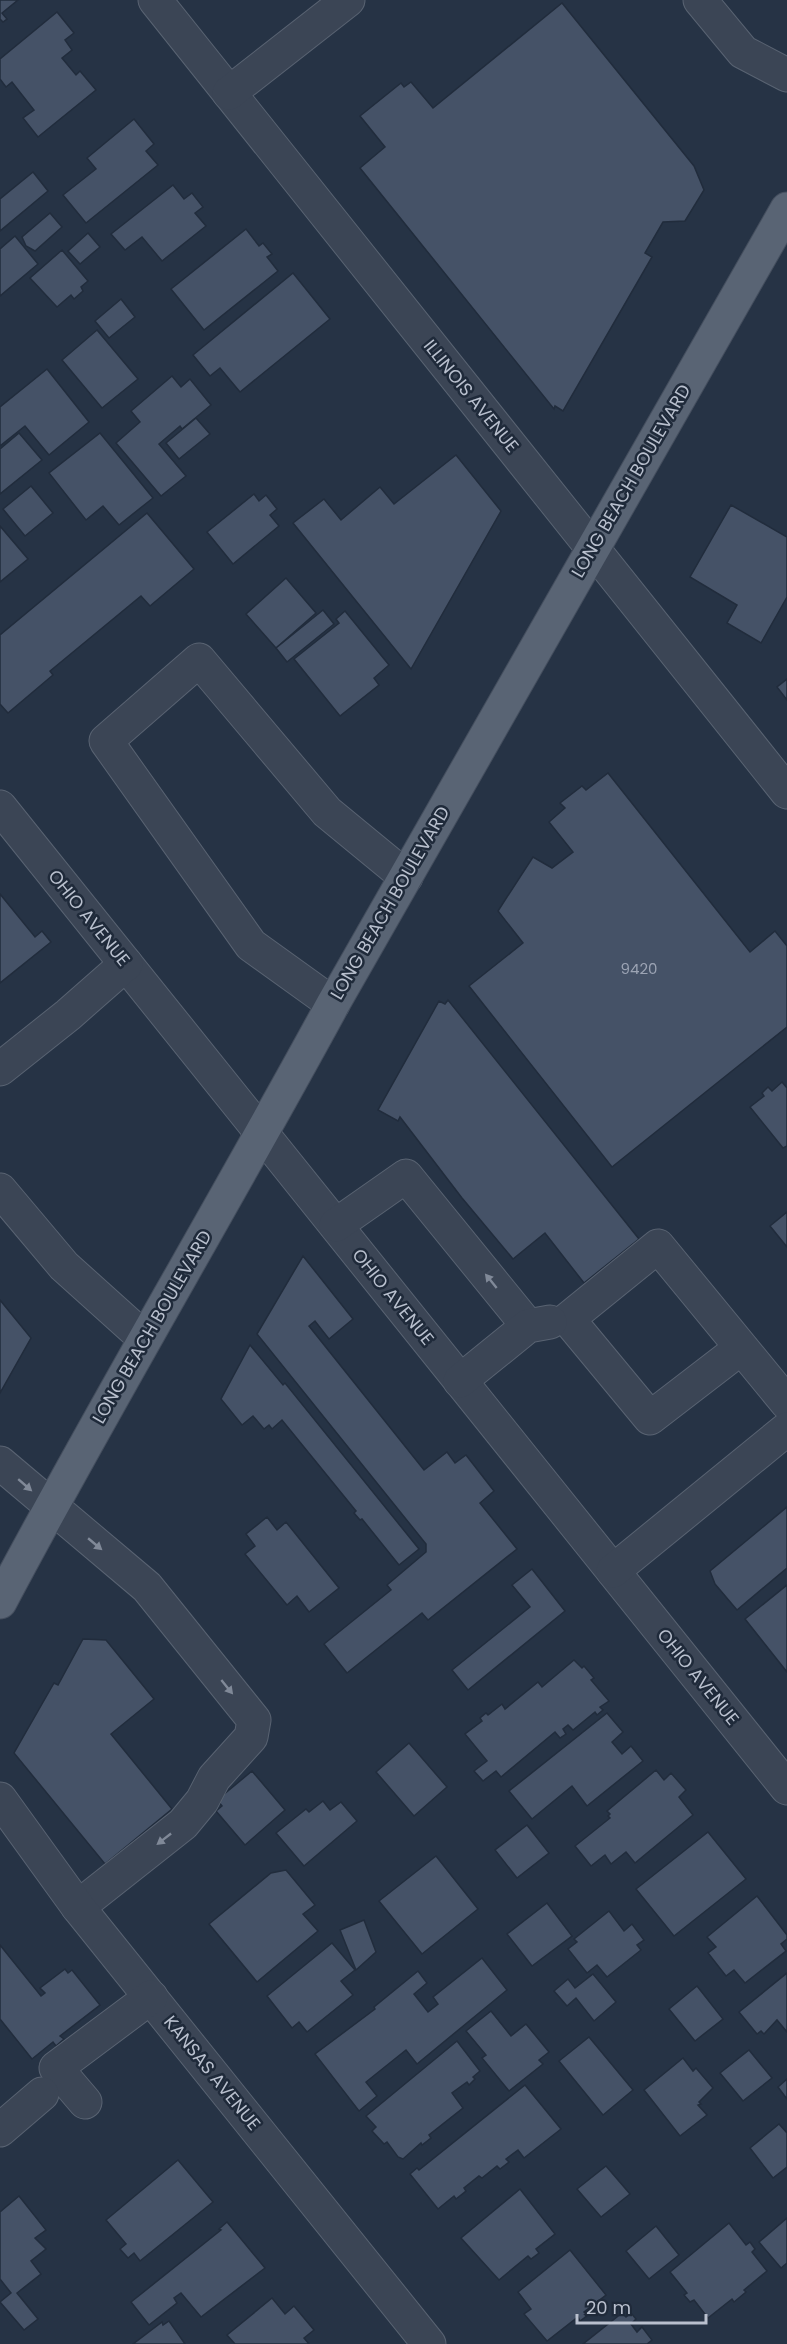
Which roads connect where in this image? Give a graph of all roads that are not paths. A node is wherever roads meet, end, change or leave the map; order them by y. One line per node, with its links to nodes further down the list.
1 (155, 0): 5 (street, ILLINOIS AVENUE)
2 (348, 0): 5 (street)
3 (700, 0): 4 (street)
4 (787, 75)
5 (229, 93): 7 (street, ILLINOIS AVENUE)
6 (787, 209): 7 (main road, LONG BEACH BOULEVARD)
7 (592, 548): 8 (street, ILLINOIS AVENUE); 10 (main road, LONG BEACH BOULEVARD)
8 (787, 792)
9 (0, 807): 11 (street, OHIO AVENUE)
10 (405, 877): 12 (main road, LONG BEACH BOULEVARD); 12 (street)
11 (126, 964): 13 (street); 14 (street, OHIO AVENUE)
12 (333, 1004): 14 (main road, LONG BEACH BOULEVARD)
13 (0, 1069)
14 (262, 1134): 16 (street, OHIO AVENUE); 19 (main road, LONG BEACH BOULEVARD)
15 (0, 1190): 19 (street)
16 (336, 1225): 18 (street, one-way to 16); 21 (street, OHIO AVENUE)
17 (568, 1319): 18 (street); 20 (street); 20 (street)
18 (528, 1326): 21 (street)
19 (144, 1338): 25 (main road, LONG BEACH BOULEVARD)
20 (741, 1348): 22 (street)
21 (460, 1381): 26 (street, OHIO AVENUE)
22 (787, 1403)
23 (787, 1428): 26 (street)
24 (0, 1463): 25 (street, one-way to 25)
25 (51, 1506): 27 (main road, LONG BEACH BOULEVARD); 30 (street, one-way to 30)
26 (613, 1571): 28 (street, OHIO AVENUE)
27 (0, 1602)
28 (787, 1788)
29 (0, 1799): 30 (street, KANSAS AVENUE)
30 (78, 1907): 31 (street, KANSAS AVENUE)
31 (151, 1997): 33 (street); 35 (street, KANSAS AVENUE)
32 (42, 2094): 34 (street)
33 (85, 2102)
34 (0, 2130)
35 (429, 2344)

